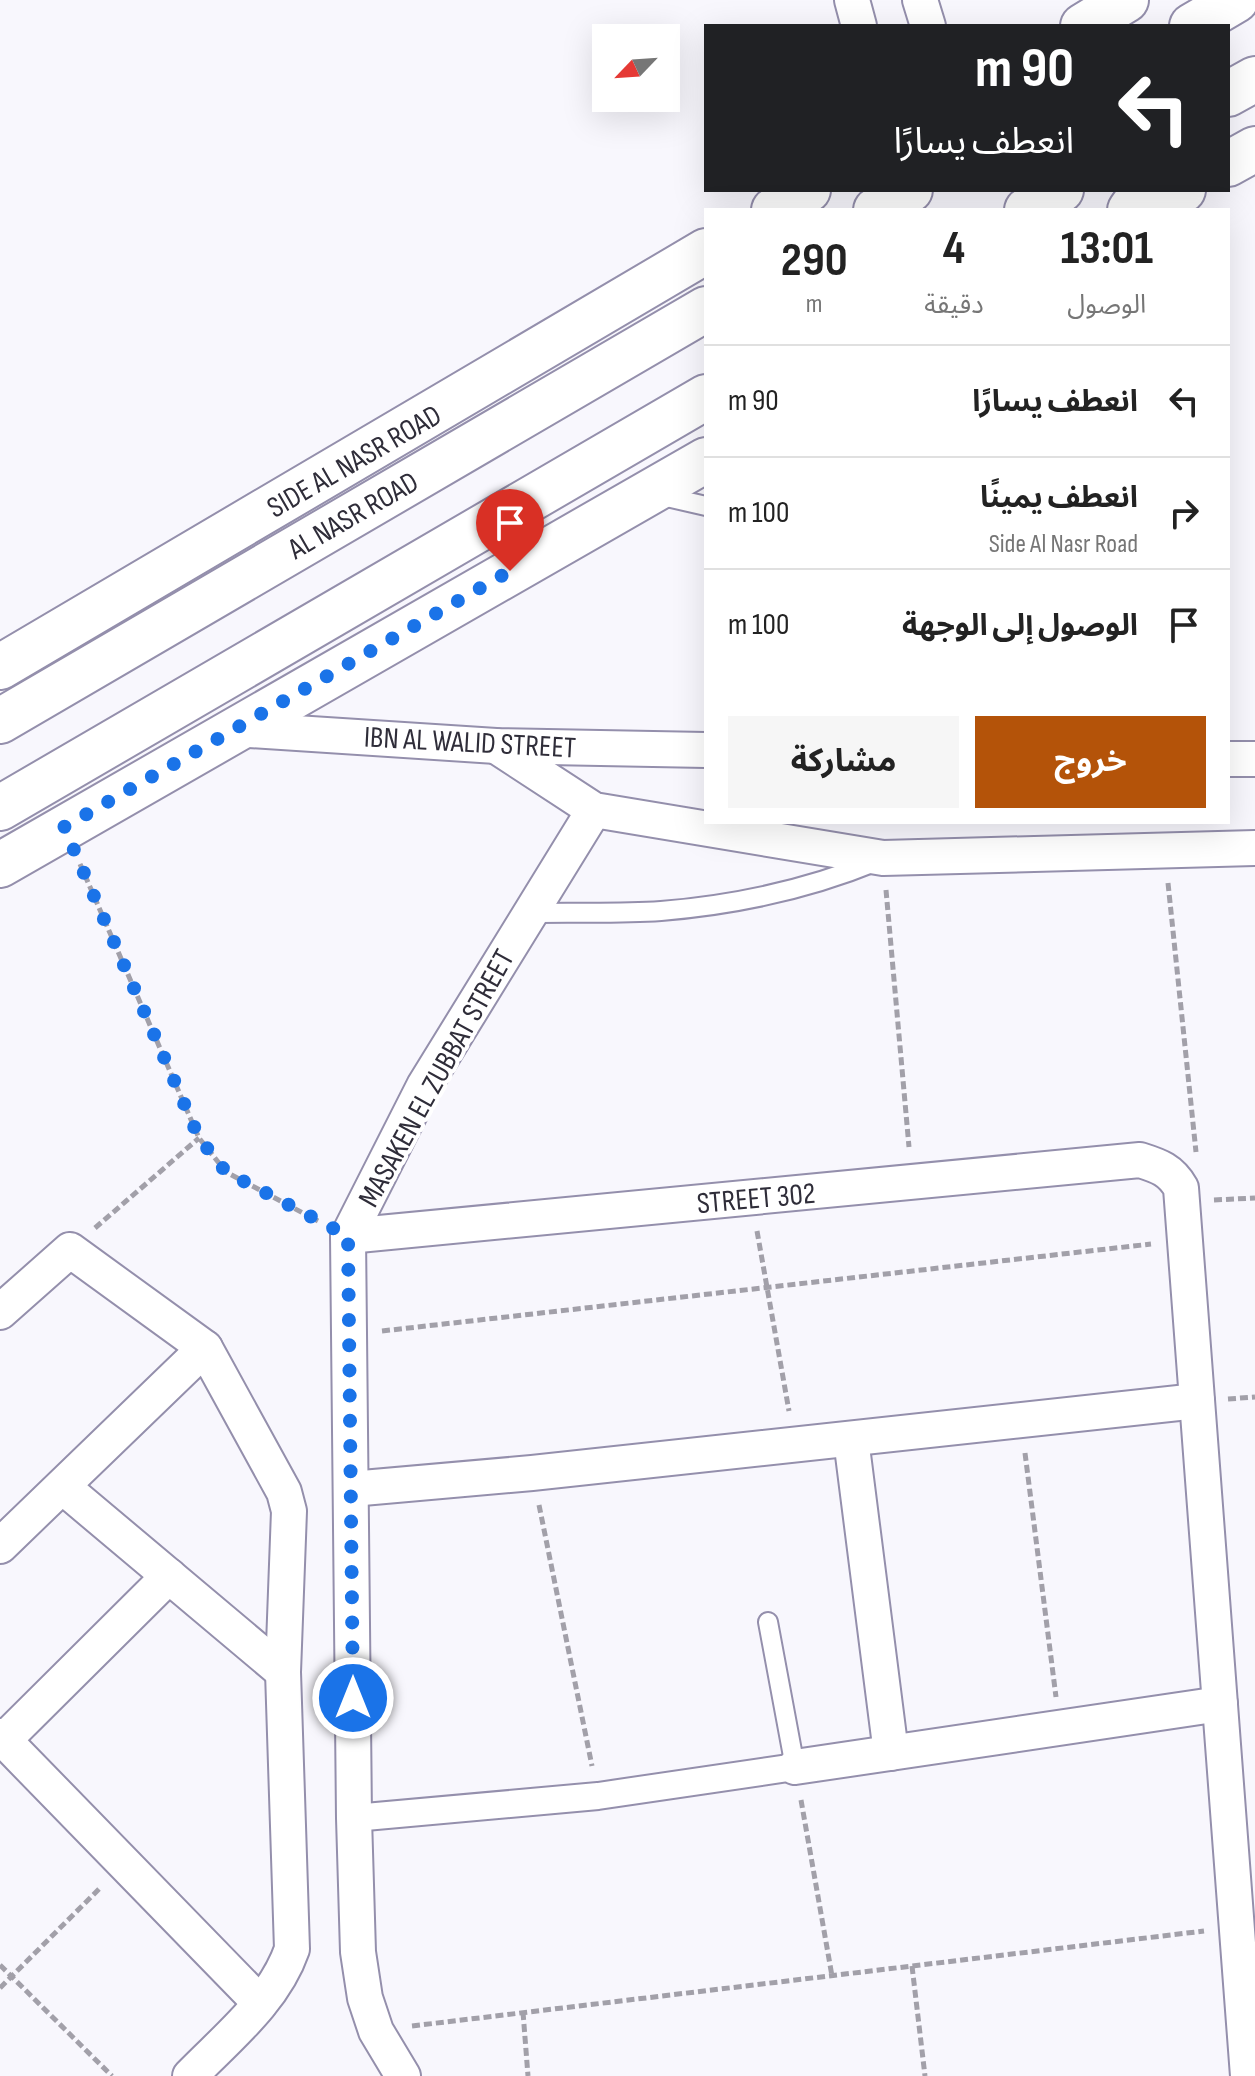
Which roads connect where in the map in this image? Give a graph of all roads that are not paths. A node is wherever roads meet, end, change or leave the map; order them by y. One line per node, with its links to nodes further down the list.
1 (852, 0): 5 (street)
2 (920, 0): 6 (street)
3 (1126, 0): 7 (main road)
4 (1236, 0): 8 (main road)
5 (858, 24)
6 (927, 24)
7 (1086, 24)
8 (1195, 24)
9 (1255, 79): 10 (main road)
10 (1230, 93)
11 (1255, 149): 12 (main road)
12 (1230, 163)
13 (805, 192): 17 (main road)
14 (907, 192): 18 (main road)
15 (1058, 192): 19 (main road)
16 (1180, 192): 20 (main road)
17 (777, 208)
18 (879, 208)
19 (1030, 208)
20 (1152, 208)
21 (704, 252): 27 (main road, SIDE AL NASR ROAD)
22 (704, 310): 28 (main road, AL NASR ROAD)
23 (704, 398): 34 (main road)
24 (704, 461): 25 (main road)
25 (647, 493): 26 (lane); 29 (main road)
26 (704, 506)
27 (0, 667)
28 (0, 721)
29 (234, 729): 30 (street, IBN AL WALID STREET); 38 (main road)
30 (496, 746): 31 (street, IBN AL WALID STREET); 35 (street)
31 (704, 750)
32 (1230, 759): 33 (street)
33 (1255, 759)
34 (0, 808)
35 (594, 810): 37 (street); 39 (street, MASAKEN EL ZUBBAT STREET)
36 (1255, 848): 37 (street)
37 (883, 858): 39 (lane)
38 (0, 865)
39 (531, 913): 40 (street, MASAKEN EL ZUBBAT STREET)
40 (348, 1236): 43 (street, STREET 302); 46 (street, MASAKEN EL ZUBBAT STREET)
41 (0, 1312): 42 (street)
42 (205, 1348): 45 (street); 50 (street)
43 (1197, 1401): 44 (street); 51 (street)
44 (851, 1439): 46 (street); 53 (street)
45 (63, 1487): 47 (street); 48 (street)
46 (351, 1489): 55 (street, MASAKEN EL ZUBBAT STREET)
47 (0, 1546)
48 (169, 1576): 50 (street); 52 (street)
49 (768, 1622): 54 (lane)
50 (283, 1672): 56 (street)
51 (1220, 1704): 53 (street); 57 (street)
52 (2, 1738): 56 (street)
53 (891, 1753): 54 (street)
54 (795, 1767): 55 (street)
55 (354, 1818): 59 (street, MASAKEN EL ZUBBAT STREET)
56 (260, 2003): 58 (street)
57 (1250, 2039): 60 (street)
58 (190, 2076)
59 (403, 2076)
60 (1248, 2076)

